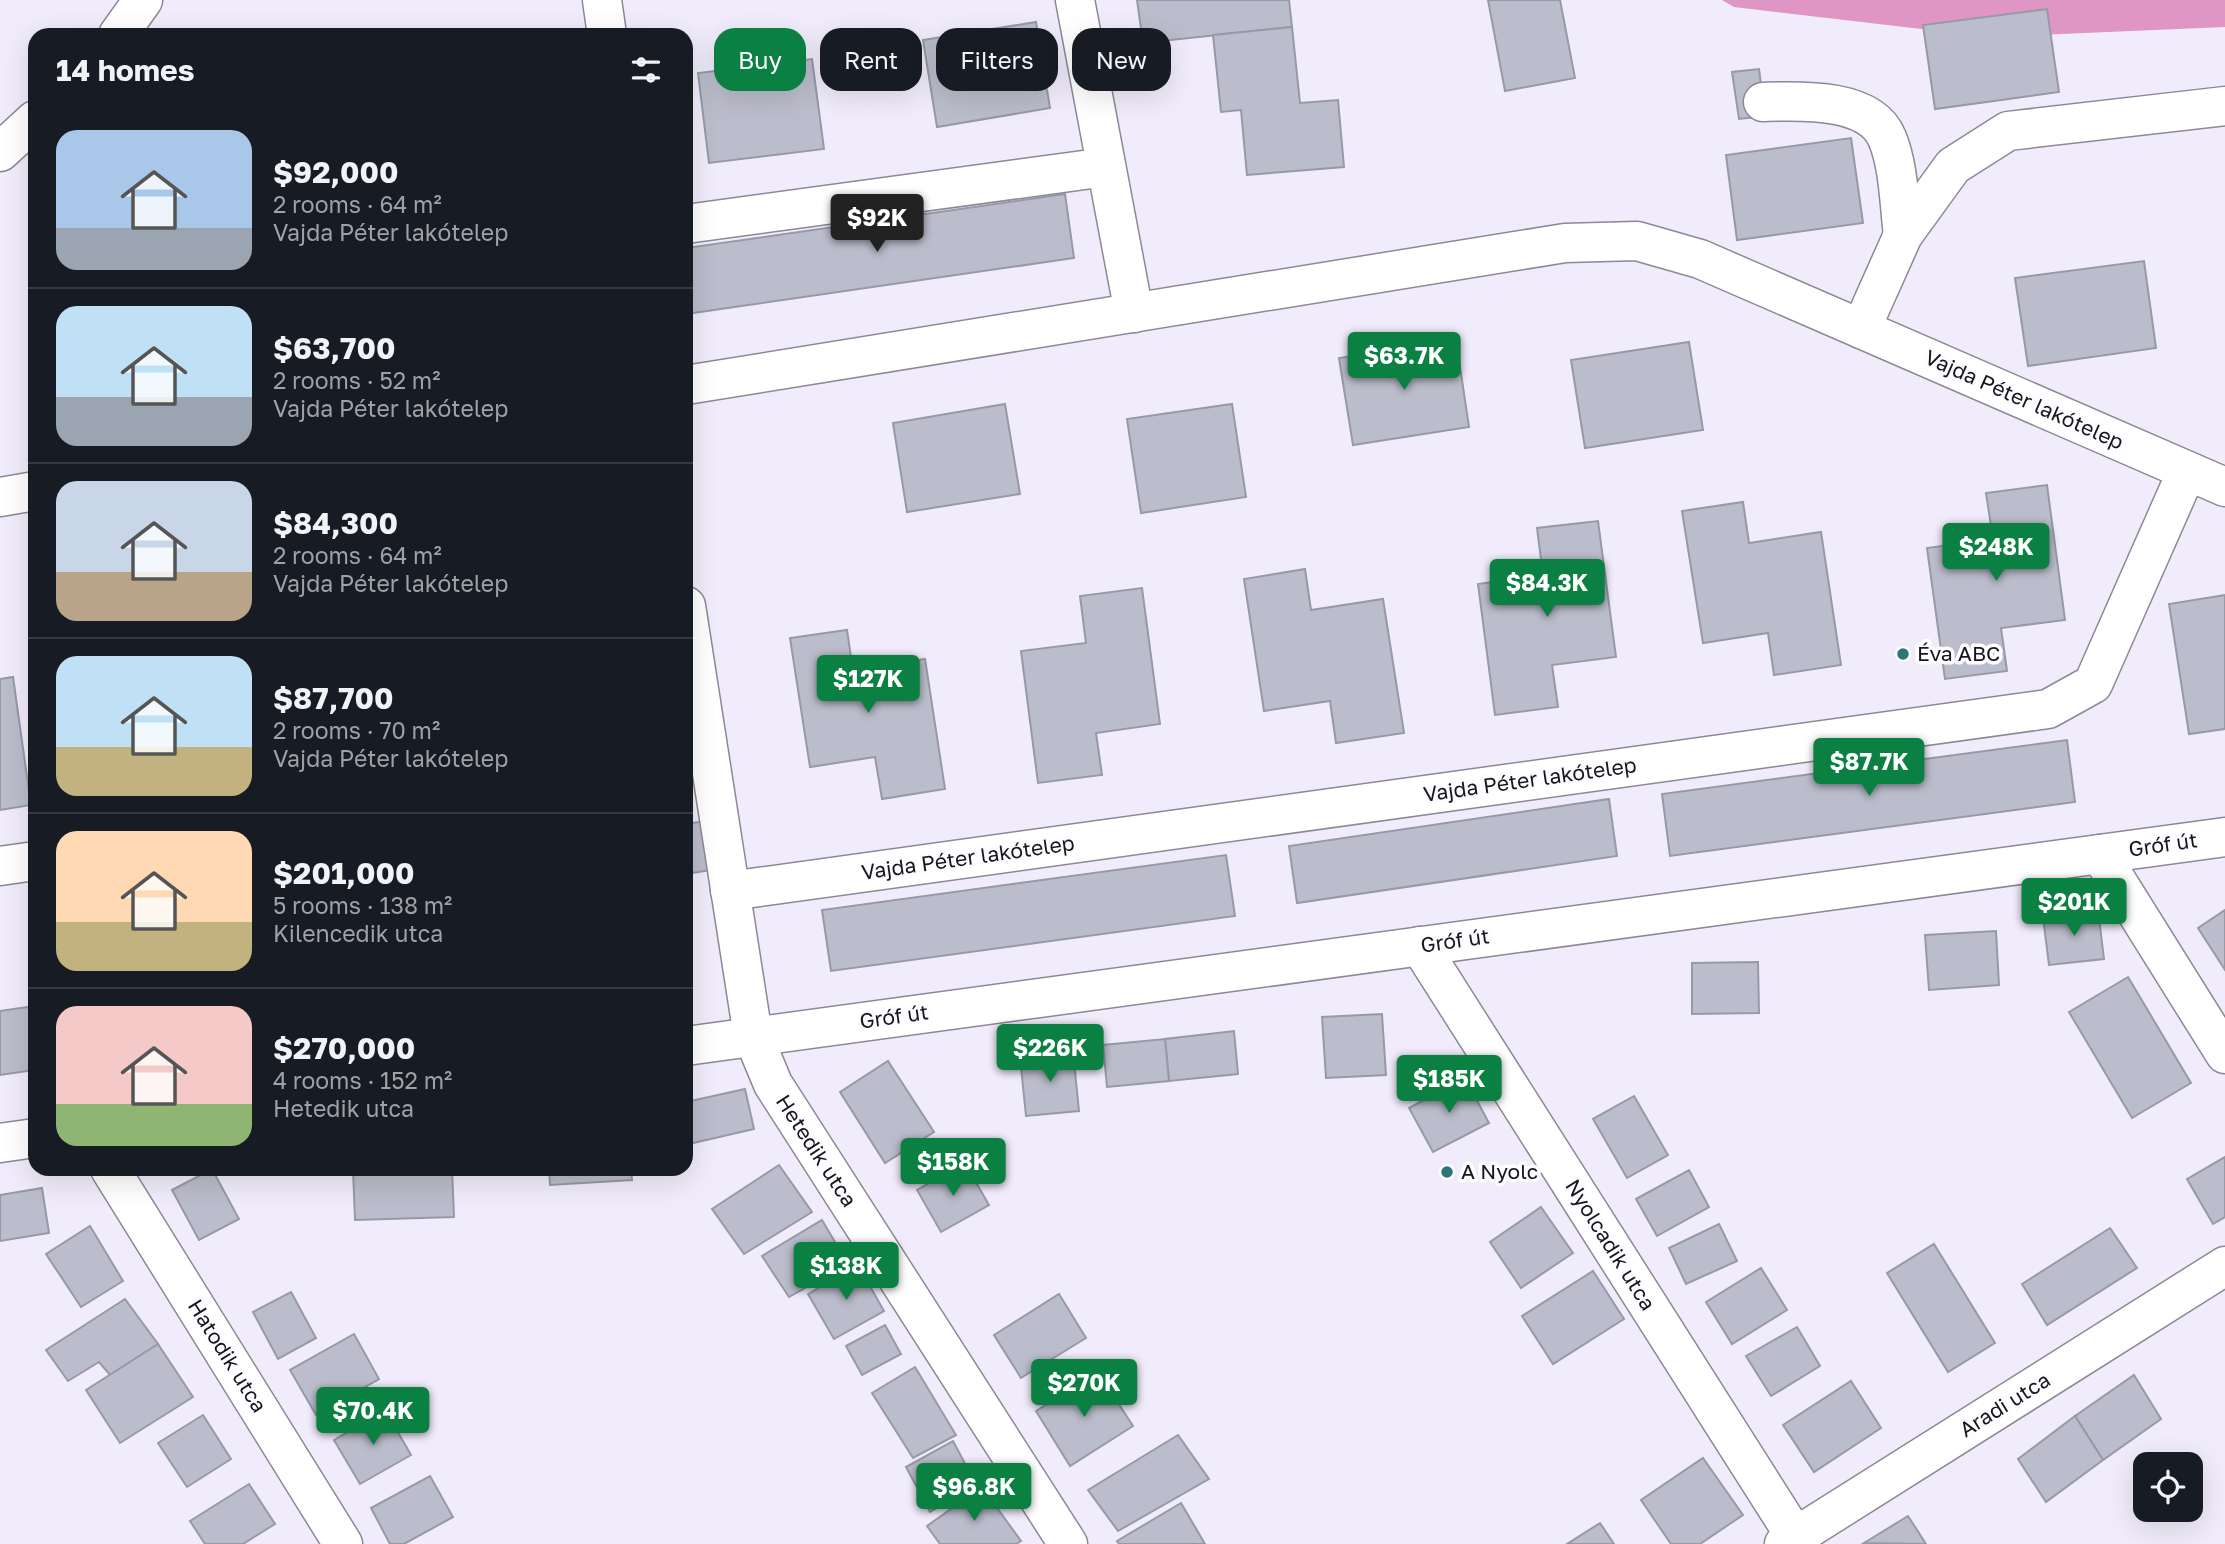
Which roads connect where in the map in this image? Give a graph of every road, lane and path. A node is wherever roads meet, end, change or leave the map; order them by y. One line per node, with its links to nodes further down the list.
1 (143, 0): 4 (street)
2 (602, 0): 5 (street)
3 (1075, 0): 10 (street)
4 (123, 28)
5 (606, 28)
6 (1763, 102): 12 (street)
7 (2225, 106): 12 (street)
8 (28, 126): 9 (street)
9 (0, 152)
10 (1106, 167): 11 (street); 13 (street)
11 (693, 223)
12 (1903, 235): 14 (street)
13 (1134, 313): 14 (street, Vajda Péter lakótelep); 15 (street, Vajda Péter lakótelep)
14 (1861, 329): 16 (street, Vajda Péter lakótelep)
15 (693, 384)
16 (2187, 471): 17 (street, Vajda Péter lakótelep); 25 (street, Vajda Péter lakótelep)
17 (2225, 487)
18 (28, 492): 19 (street)
19 (0, 497)
20 (693, 651): 25 (street)
21 (2225, 837): 22 (street, Gróf út)
22 (2100, 854): 26 (street, Gróf út); 29 (street)
23 (28, 862): 24 (street)
24 (0, 866)
25 (730, 891): 27 (street)
26 (1420, 946): 27 (street, Gróf út); 34 (street, Nyolcadik utca)
27 (753, 1036): 28 (street, Gróf út); 36 (street, Hetedik utca)
28 (693, 1044)
29 (2225, 1054)
30 (28, 1139): 31 (street)
31 (0, 1143)
32 (114, 1176): 35 (street, Hatodik utca)
33 (2225, 1266): 34 (street, Aradi utca)
34 (1793, 1542)
35 (343, 1544)
36 (1068, 1544)

